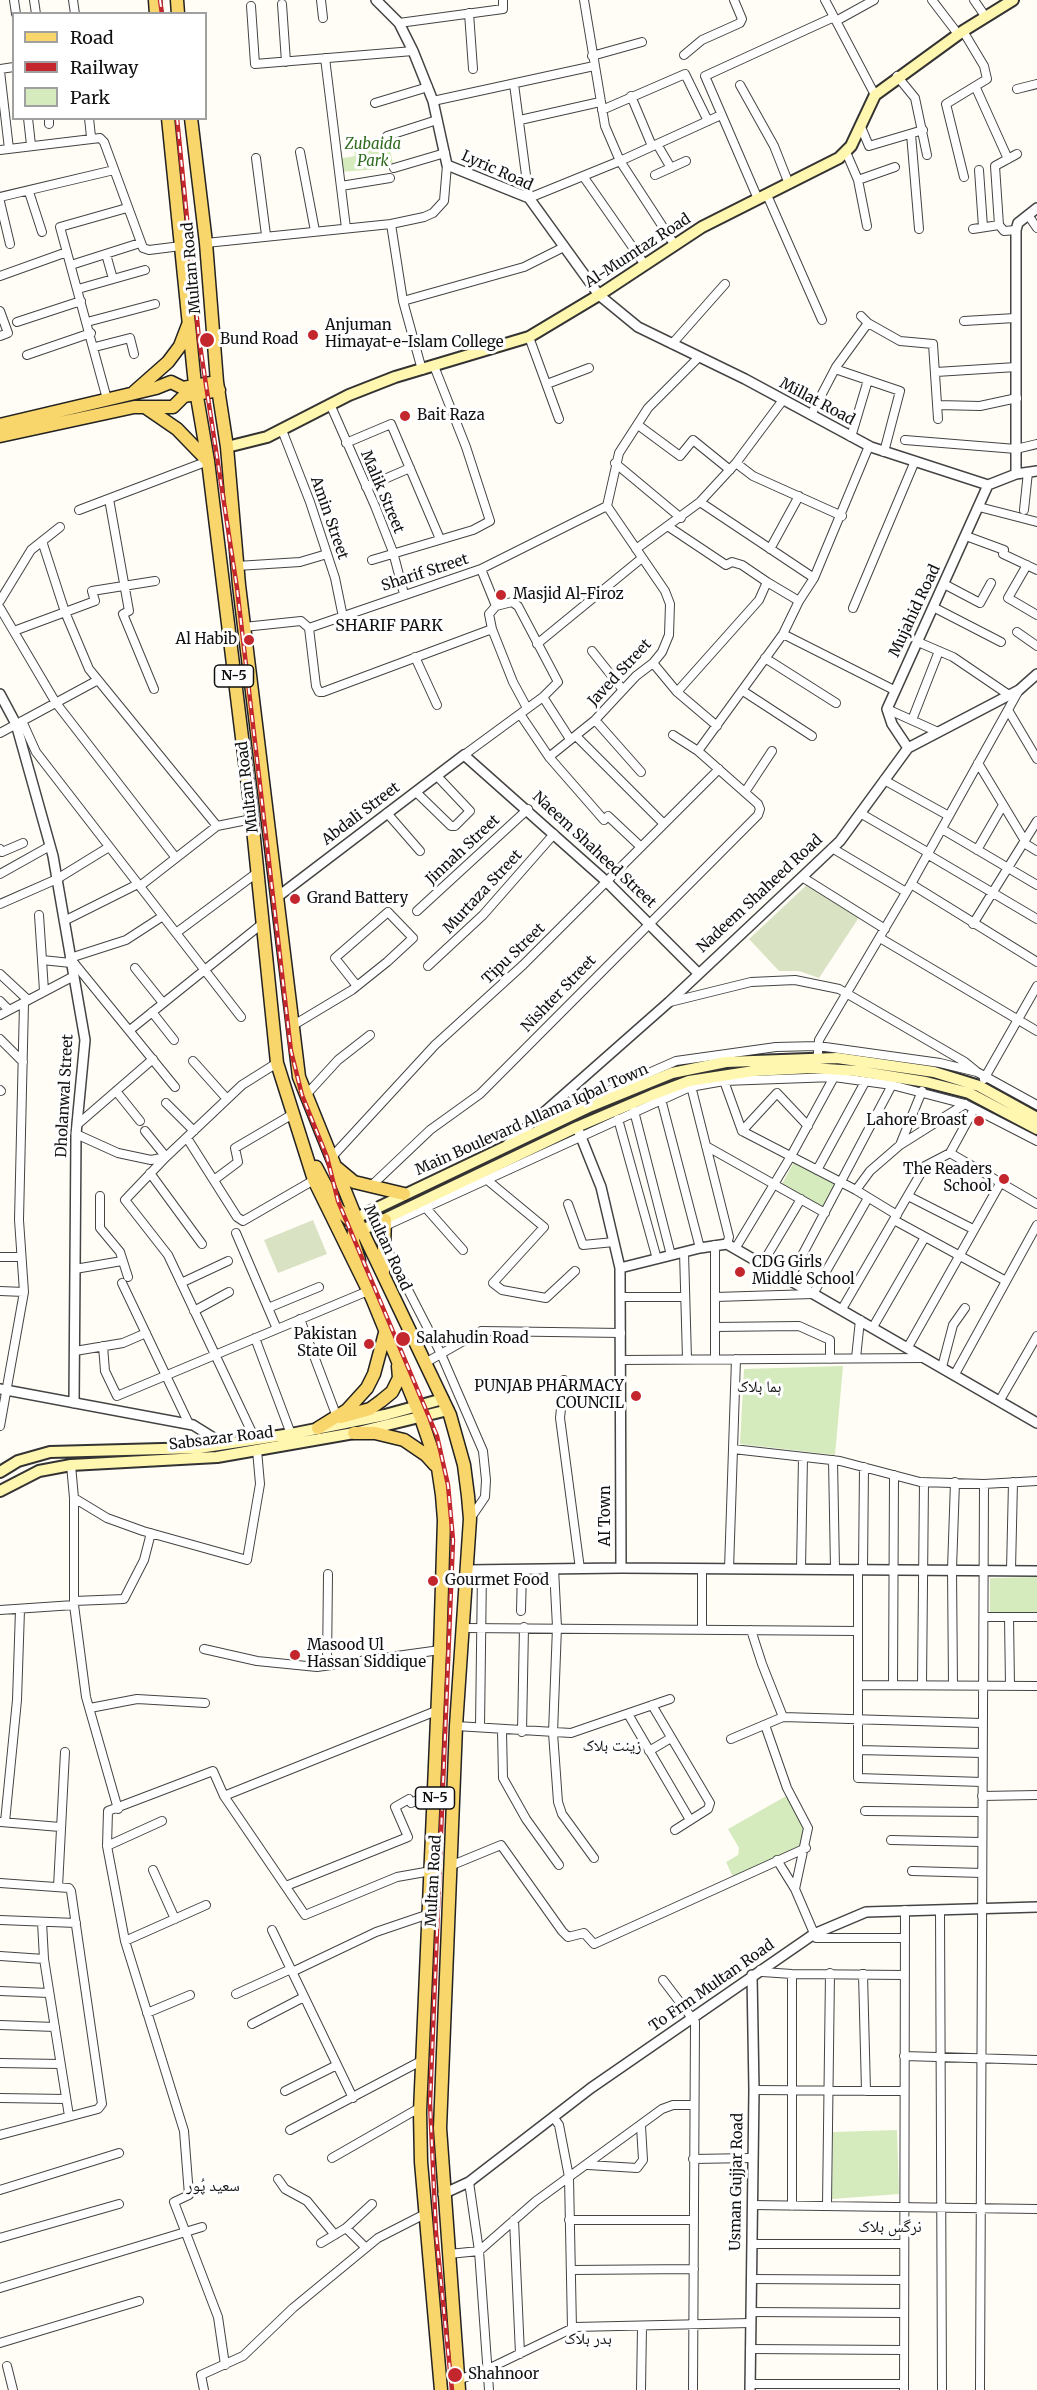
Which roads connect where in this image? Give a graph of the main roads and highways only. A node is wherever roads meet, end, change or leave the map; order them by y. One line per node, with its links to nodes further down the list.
1 (1013, 0): 11 (main road, Al-Mumtaz Road)
2 (168, 120): 4 (main road, Multan Road / N-5)
3 (191, 120): 5 (main road, Multan Road / N-5)
4 (189, 323): 6 (main road, Multan Road / N-5); 7 (main road)
5 (218, 386): 6 (main road); 11 (main road, Multan Road / N-5)
6 (196, 389): 7 (main road); 8 (main road); 12 (main road, Multan Road / N-5)
7 (133, 393): 9 (main road)
8 (143, 406): 10 (main road); 12 (main road)
9 (0, 425)
10 (0, 436)
11 (227, 447): 17 (main road, Multan Road / N-5)
12 (208, 461): 16 (main road, Multan Road / N-5)
13 (817, 1057): 14 (main road, Main Boulevard Allama Iqbal Town); 15 (main road, Main Boulevard Allama Iqbal Town); 18 (main road, Main Boulevard Allama Iqbal Town); 19 (main road, Main Boulevard Allama Iqbal Town)
14 (1037, 1118)
15 (1037, 1129)
16 (301, 1137): 20 (main road); 22 (main road, Multan Road / N-5)
17 (331, 1162): 18 (main road); 20 (main road, Multan Road / N-5)
18 (404, 1194): 20 (main road, Main Boulevard Allama Iqbal Town)
19 (385, 1223): 20 (main road, Main Boulevard Allama Iqbal Town); 21 (main road)
20 (357, 1225): 21 (main road, Multan Road / N-5); 22 (main road)
21 (383, 1277): 25 (main road, Multan Road / N-5)
22 (370, 1295): 23 (main road, Multan Road / N-5)
23 (385, 1332): 24 (main road, Multan Road / N-5); 27 (main road)
24 (398, 1364): 26 (main road, Multan Road / N-5); 27 (main road)
25 (445, 1405): 26 (main road, Sabsazar Road); 35 (main road, Multan Road / N-5)
26 (419, 1413): 28 (main road, Sabsazar Road); 29 (main road, Sabsazar Road); 32 (main road, Multan Road / N-5)
27 (337, 1417): 28 (main road)
28 (318, 1428): 30 (main road, Sabsazar Road)
29 (354, 1433): 30 (main road, Sabsazar Road); 32 (main road)
30 (256, 1445): 31 (main road, Sabsazar Road); 31 (main road, Sabsazar Road)
31 (201, 1453): 33 (main road, Sabsazar Road); 34 (main road, Sabsazar Road)
32 (438, 1468): 36 (main road, Multan Road / N-5)
33 (0, 1472)
34 (0, 1491)
35 (458, 2385)
36 (441, 2390)

